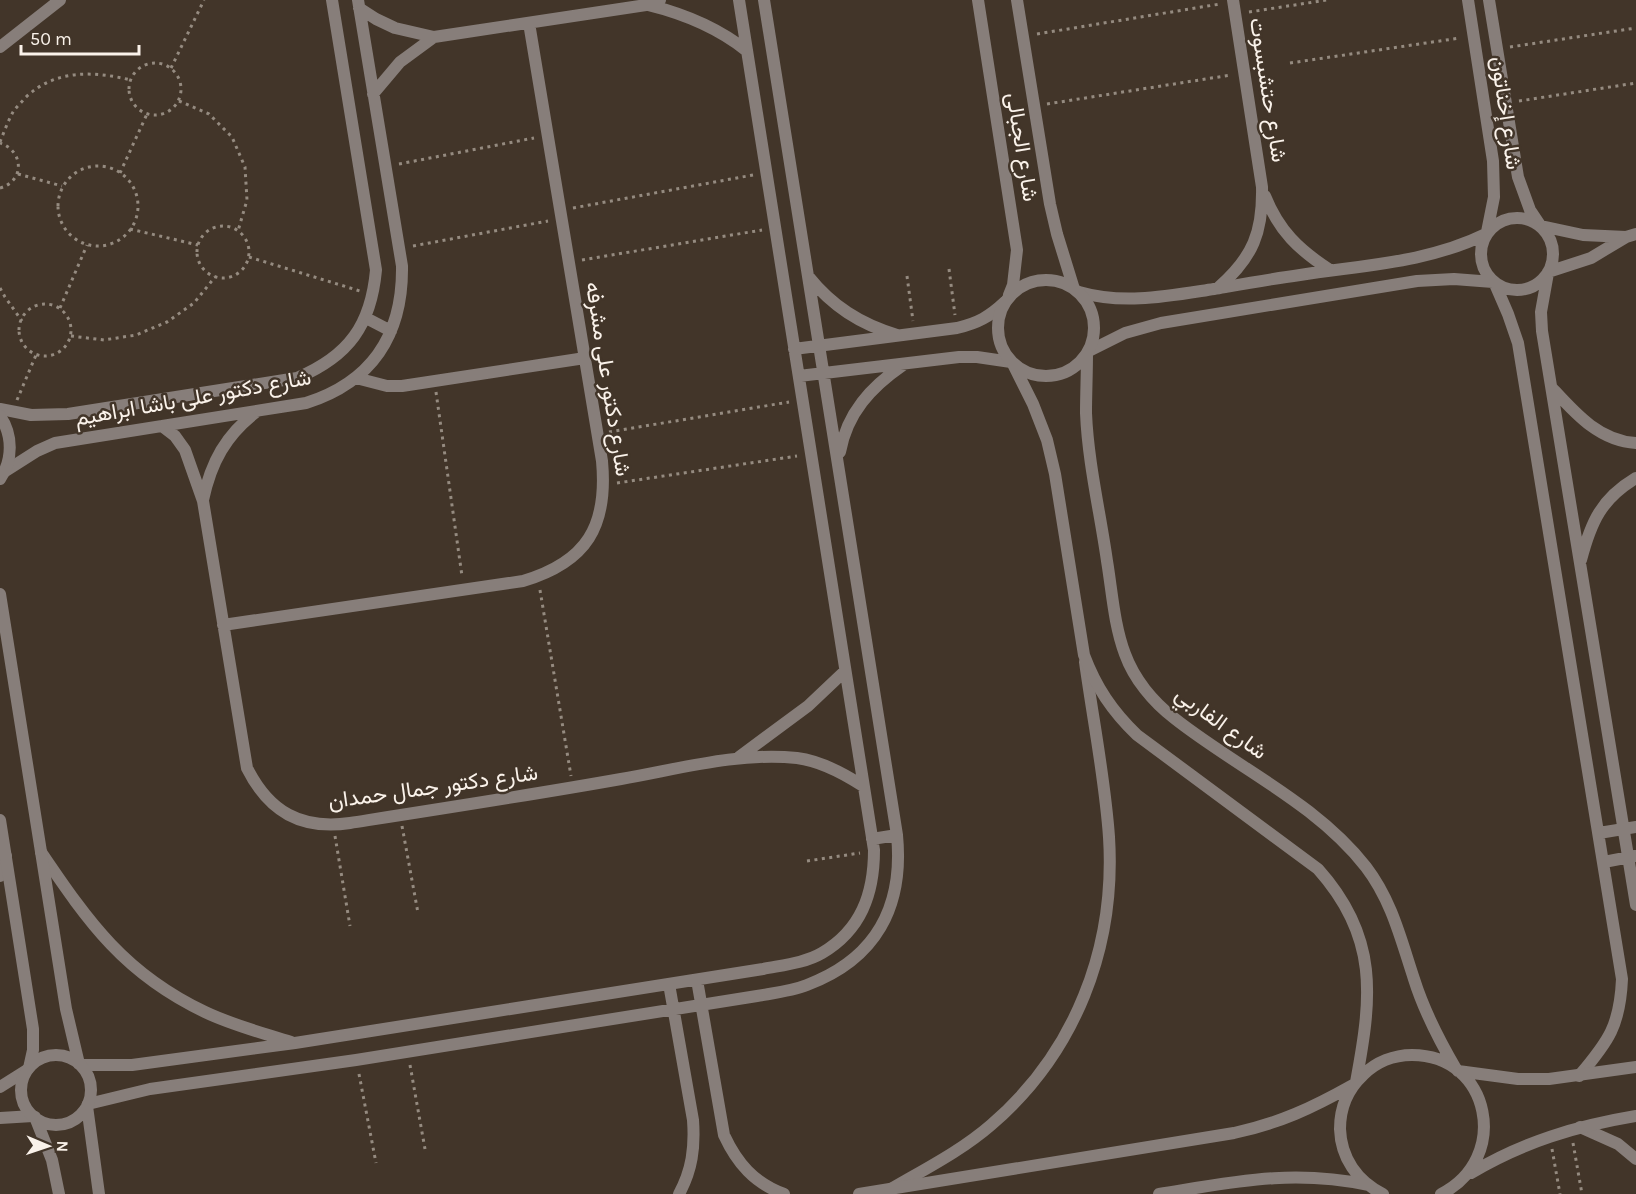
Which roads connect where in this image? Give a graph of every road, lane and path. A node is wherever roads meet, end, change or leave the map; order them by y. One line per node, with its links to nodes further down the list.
1 (60, 0): 20 (street)
2 (204, 0): 24 (path)
3 (332, 0): 64 (street, شارع دكتور على باشا ابراهيم)
4 (660, 0): 13 (street)
5 (739, 0): 22 (street)
6 (764, 0): 57 (street)
7 (978, 0): 65 (street, شارع الجبالى)
8 (1017, 0): 17 (street, شارع الجبالى)
9 (1327, 0): 14 (path)
10 (1468, 0): 18 (street, شارع إخناتون)
11 (1489, 0): 21 (street, شارع إخناتون)
12 (358, 4): 19 (street); 28 (street, شارع دكتور على باشا ابراهيم)
13 (646, 5): 15 (street); 22 (street)
14 (1234, 6): 17 (path); 25 (street, شارع حتشبسوت)
15 (529, 23): 19 (street); 33 (street, شارع دكتور على مشرفه)
16 (1636, 28): 21 (path)
17 (1023, 36): 31 (street, شارع الجبالى)
18 (1473, 36): 23 (path); 47 (street, شارع إخناتون)
19 (434, 38): 28 (street)
20 (0, 47)
21 (1497, 49): 30 (street, شارع إخناتون)
22 (747, 51): 37 (street)
23 (1290, 63)
24 (171, 68): 26 (path); 29 (path)
25 (1244, 73): 31 (path); 40 (street, شارع حتشبسوت)
26 (131, 80): 32 (path); 34 (path)
27 (1636, 83): 30 (path)
28 (373, 94): 35 (street, شارع دكتور على باشا ابراهيم)
29 (179, 100): 32 (path); 46 (path)
30 (1506, 103): 43 (street, شارع إخناتون)
31 (1034, 106): 63 (street, شارع الجبالى)
32 (147, 114): 36 (path)
33 (548, 136): 35 (path); 42 (street, شارع دكتور على مشرفه)
34 (0, 143): 38 (path)
35 (385, 167): 51 (street, شارع دكتور على باشا ابراهيم)
36 (120, 172): 39 (path); 45 (path)
37 (766, 173): 42 (path); 44 (street)
38 (18, 174): 39 (path); 41 (path)
39 (63, 186): 49 (path)
40 (1262, 187): 55 (street, شارع حتشبسوت); 62 (street, شارع حتشبسوت)
41 (0, 188)
42 (561, 214): 51 (path); 53 (street, شارع دكتور على مشرفه)
43 (1540, 226): 47 (street); 48 (street); 56 (street)
44 (775, 228): 53 (path); 75 (street)
45 (130, 229): 49 (path); 50 (path)
46 (238, 231): 50 (path); 52 (path)
47 (1486, 233): 55 (street); 60 (street)
48 (1631, 236): 56 (street)
49 (87, 244): 66 (path)
50 (198, 245): 59 (path)
51 (399, 249): 70 (street, شارع دكتور على باشا ابراهيم)
52 (249, 257): 59 (path); 64 (path)
53 (569, 262): 78 (street, شارع دكتور على مشرفه)
54 (949, 269): 69 (path)
55 (1330, 270): 62 (street)
56 (1548, 273): 60 (street); 85 (street)
57 (808, 276): 73 (street); 74 (street)
58 (907, 276): 71 (path)
59 (215, 277): 72 (path)
60 (1494, 283): 76 (street); 113 (street)
61 (0, 288): 68 (path)
62 (1218, 288): 63 (street)
63 (1077, 290): 65 (street); 76 (street)
64 (374, 295): 67 (street, شارع دكتور على باشا ابراهيم)
65 (1006, 301): 69 (street); 80 (street)
66 (60, 308): 68 (path); 72 (path)
67 (366, 318): 70 (street); 88 (street, شارع دكتور على باشا ابراهيم)
68 (22, 321): 77 (path)
69 (957, 328): 71 (street)
70 (391, 331): 83 (street, شارع دكتور على باشا ابراهيم)
71 (915, 335): 73 (street)
72 (71, 336): 77 (path)
73 (901, 336): 74 (street)
74 (820, 346): 75 (street); 81 (street)
75 (794, 349): 82 (street)
76 (1088, 352): 80 (street); 135 (street, شارع الفاربي)
77 (36, 355): 88 (path)
78 (585, 358): 84 (street); 91 (street, شارع دكتور على مشرفه)
79 (905, 363): 80 (street); 81 (street); 94 (street)
80 (1012, 363): 104 (street)
81 (824, 373): 82 (street); 94 (street)
82 (799, 376): 86 (street)
83 (356, 378): 84 (street); 87 (street, شارع دكتور على باشا ابراهيم)
84 (434, 382): 101 (path)
85 (1551, 387): 92 (street); 99 (street)
86 (802, 399): 91 (path); 93 (street)
87 (259, 410): 90 (street, شارع دكتور على باشا ابراهيم); 98 (street, شارع دكتور جمال حمدان)
88 (6, 411)
89 (0, 416): 95 (street)
90 (162, 426): 95 (street, شارع دكتور على باشا ابراهيم); 98 (street, شارع دكتور جمال حمدان)
91 (598, 434): 97 (street, شارع دكتور على مشرفه)
92 (1636, 443)
93 (811, 453): 97 (path); 105 (street)
94 (838, 462): 114 (street)
95 (2, 478)
96 (1636, 478): 99 (street)
97 (604, 485): 100 (street, شارع دكتور على مشرفه)
98 (203, 501): 103 (street, شارع دكتور جمال حمدان)
99 (1580, 564): 112 (street)
100 (537, 576): 101 (street, شارع دكتور على مشرفه); 108 (path)
101 (464, 590): 103 (street, شارع دكتور على مشرفه)
102 (0, 594): 116 (street)
103 (223, 625): 111 (street, شارع دكتور جمال حمدان)
104 (1084, 655): 137 (street); 149 (street)
105 (845, 671): 106 (street, شارع دكتور جمال حمدان); 107 (street)
106 (738, 758): 107 (street, شارع دكتور جمال حمدان); 108 (street, شارع دكتور جمال حمدان)
107 (863, 786): 115 (street)
108 (573, 788): 109 (street, شارع دكتور جمال حمدان)
109 (400, 815): 111 (street, شارع دكتور جمال حمدان); 123 (path)
110 (0, 820): 117 (street)
111 (334, 825): 124 (path)
112 (1630, 828): 113 (street); 118 (street)
113 (1599, 833): 120 (street)
114 (897, 835): 115 (street); 127 (street)
115 (873, 844): 119 (path); 125 (street)
116 (41, 852): 129 (street); 132 (street)
117 (6, 856): 121 (street); 134 (street)
118 (1632, 857): 120 (street); 122 (street)
119 (807, 861)
120 (1604, 862): 136 (street)
121 (0, 876)
122 (1636, 905)
123 (418, 913)
124 (350, 926)
125 (697, 980): 126 (street); 127 (street)
126 (669, 984): 128 (street); 129 (street)
127 (701, 1005): 128 (street); 154 (street)
128 (674, 1010): 130 (street); 153 (street)
129 (295, 1043): 132 (street)
130 (408, 1052): 131 (street); 145 (path)
131 (356, 1060): 139 (street); 147 (path)
132 (80, 1064): 134 (street); 139 (street)
133 (1636, 1067): 136 (street)
134 (28, 1069): 138 (street); 141 (street)
135 (1457, 1070): 136 (street); 137 (street); 148 (street, شارع الفاربي)
136 (1580, 1076)
137 (1355, 1084): 149 (street); 150 (street)
138 (0, 1087)
139 (87, 1105): 141 (street); 152 (street)
140 (1636, 1116): 143 (street)
141 (34, 1117): 142 (street); 151 (street)
142 (0, 1118)
143 (1575, 1128): 144 (street); 146 (street); 160 (path)
144 (1549, 1136): 148 (street); 159 (path)
145 (425, 1149)
146 (1636, 1160)
147 (376, 1163)
148 (1466, 1176): 157 (street); 158 (street)
149 (891, 1189): 155 (street)
150 (1375, 1191): 156 (street)
151 (59, 1194)
152 (99, 1194)
153 (679, 1194)
154 (784, 1194)
155 (859, 1194)
156 (1159, 1194)
157 (1441, 1194)
158 (1463, 1194)
159 (1560, 1194)
160 (1582, 1194)

